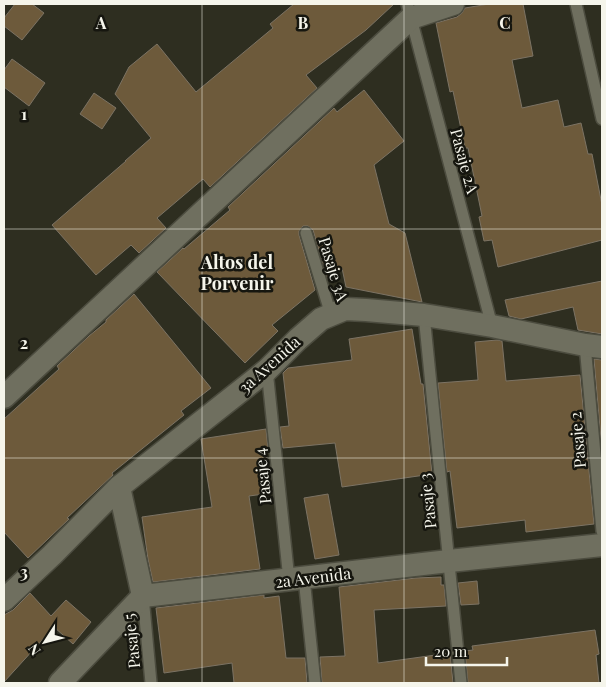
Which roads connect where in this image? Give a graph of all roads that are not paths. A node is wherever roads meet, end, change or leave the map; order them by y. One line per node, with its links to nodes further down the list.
1 (454, 4): 3 (street)
2 (576, 4): 4 (lane)
3 (409, 11): 8 (lane, Pasaje 2A); 11 (street)
4 (602, 119)
5 (306, 233): 6 (lane, Pasaje 3A)
6 (331, 315): 7 (street, 3a Avenida); 10 (street, 3a Avenida)
7 (424, 315): 8 (street, 3a Avenida); 15 (lane, Pasaje 3)
8 (492, 326): 9 (street, 3a Avenida)
9 (593, 346): 13 (lane, Pasaje 2)
10 (266, 370): 12 (street, 3a Avenida); 16 (lane, Pasaje 4)
11 (4, 397)
12 (119, 488): 17 (street); 18 (street, 3a Avenida)
13 (602, 531)
14 (602, 545): 15 (street, 2a Avenida)
15 (449, 561): 16 (street, 2a Avenida); 22 (lane, Pasaje 3)
16 (297, 579): 17 (street, 2a Avenida); 21 (lane, Pasaje 4)
17 (143, 596): 19 (street); 20 (lane, Pasaje 5)
18 (4, 600)
19 (60, 683)
20 (151, 683)
21 (315, 683)
22 (461, 683)

